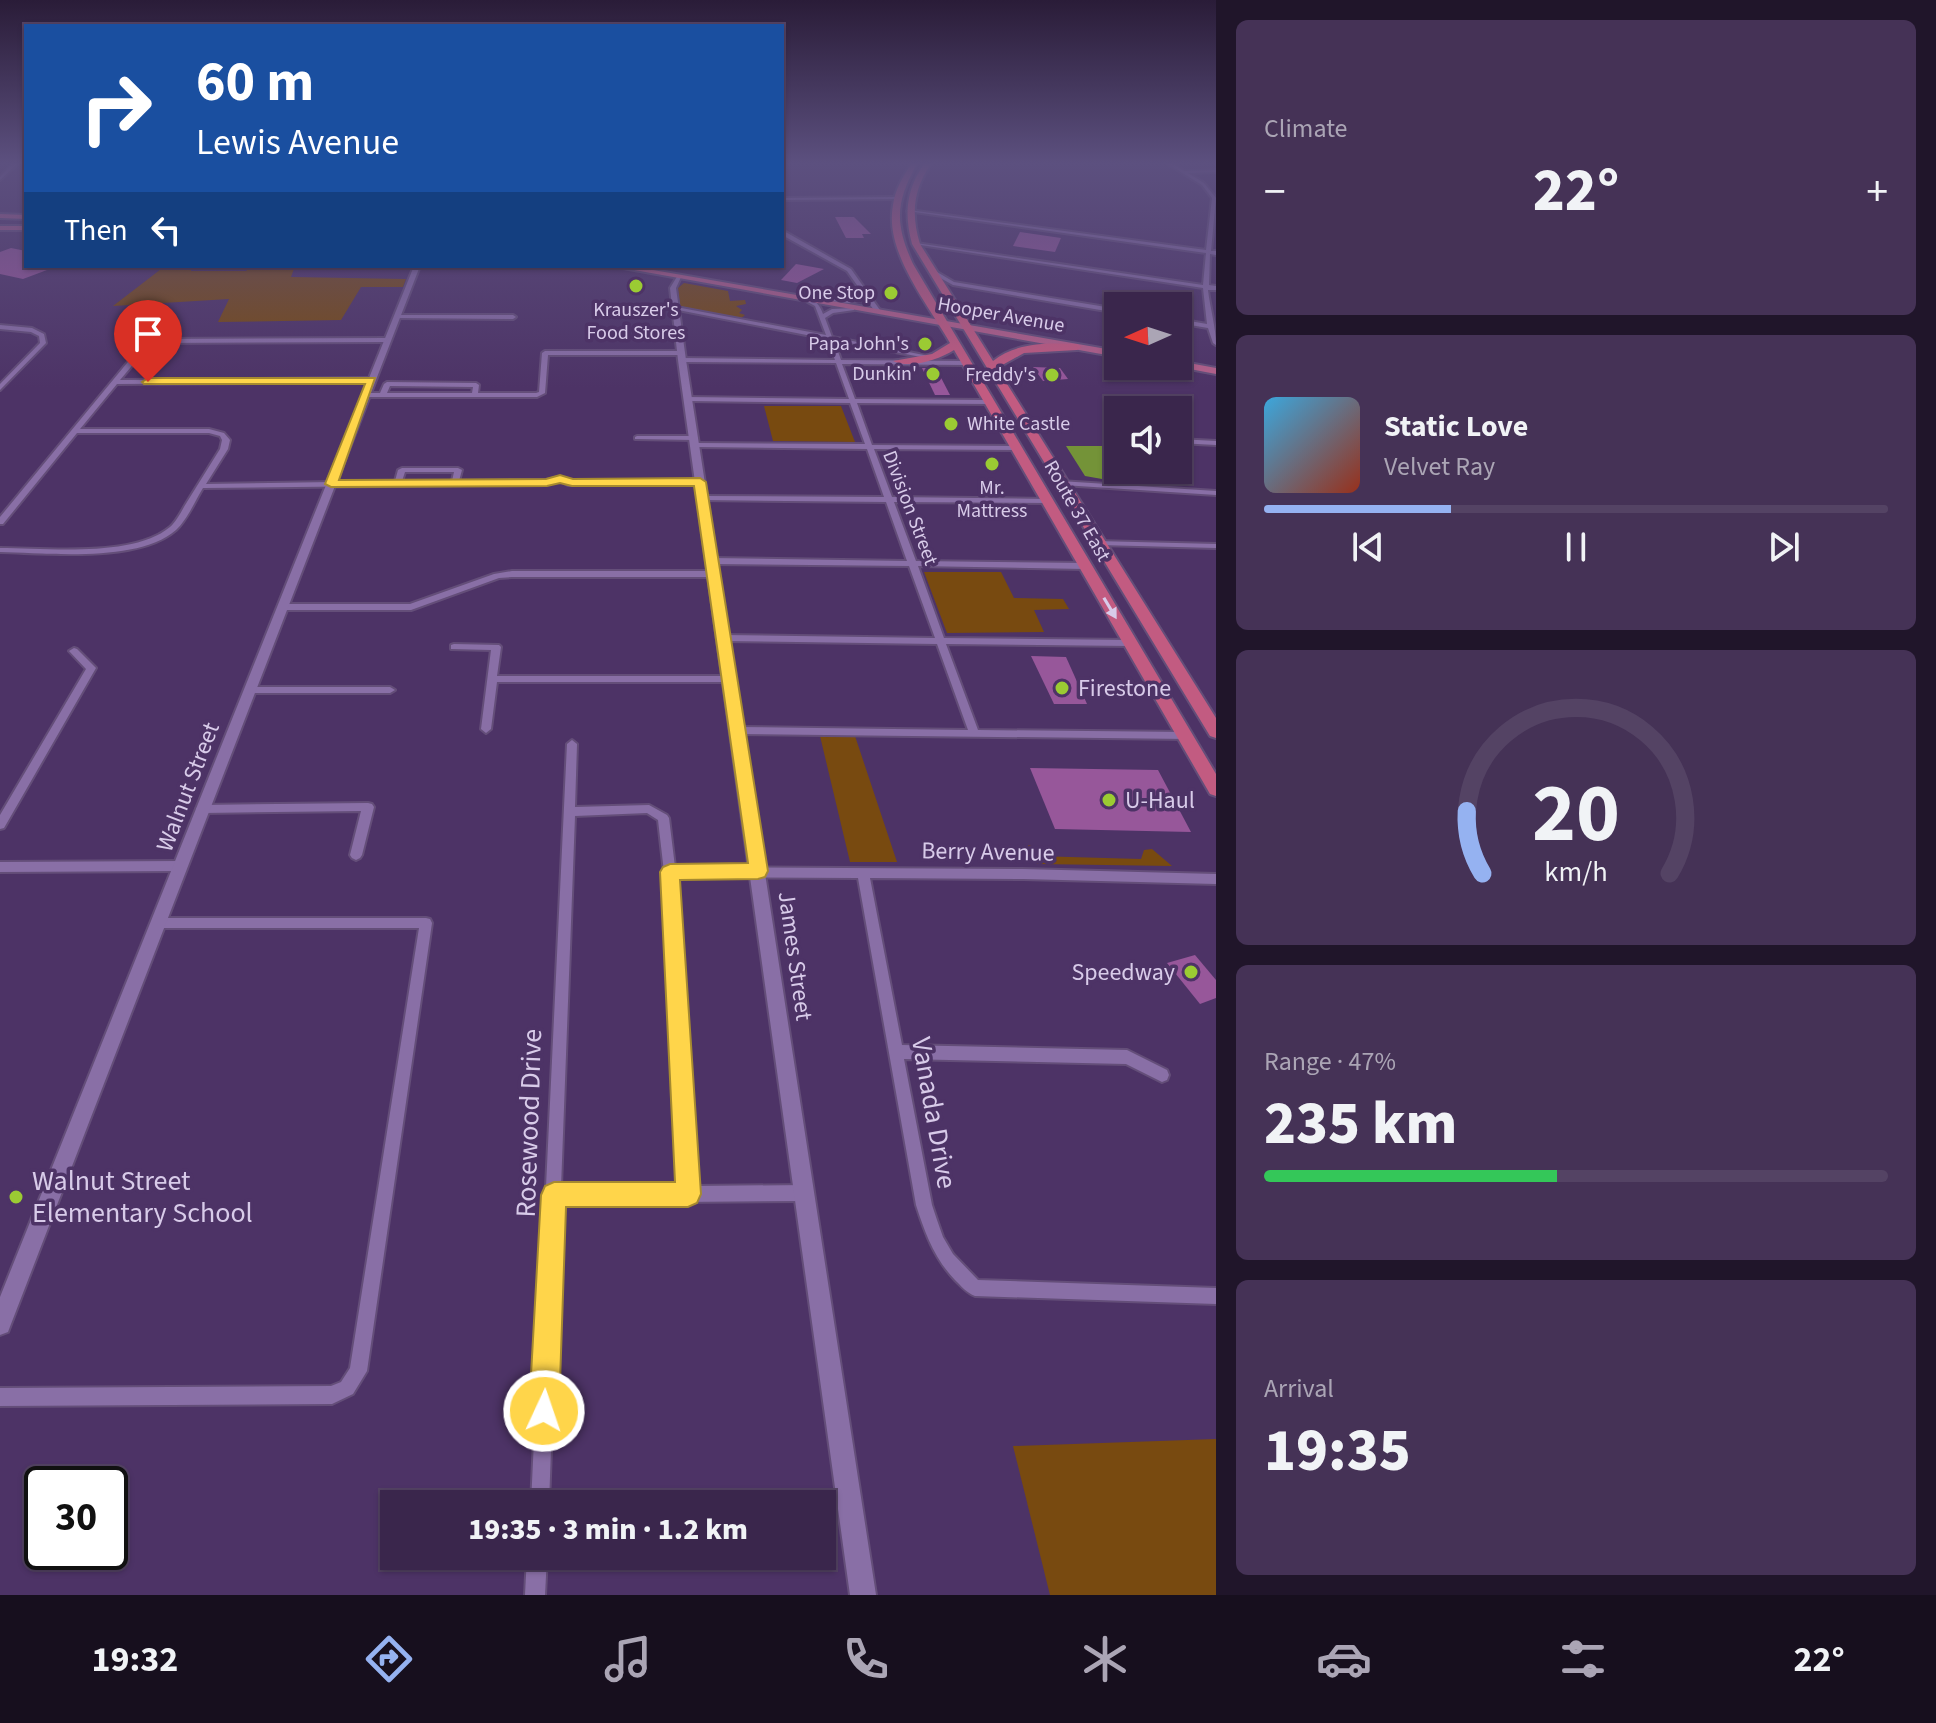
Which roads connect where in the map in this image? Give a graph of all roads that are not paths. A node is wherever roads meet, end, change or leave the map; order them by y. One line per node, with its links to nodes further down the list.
1 (794, 238): 17 (street)
2 (898, 238): 29 (highway, Route 37 East)
3 (915, 238): 6 (highway, Route 37 East)
4 (1109, 238): 7 (street)
5 (1211, 238): 7 (street)
6 (916, 244): 12 (highway, Route 37 East); 14 (street)
7 (1208, 252): 8 (street); 14 (street)
8 (1216, 253)
9 (416, 268): 25 (street, Walnut Street)
10 (627, 268): 13 (main road, Hooper Avenue)
11 (650, 268): 19 (main road, Hooper Avenue)
12 (935, 273): 16 (street); 20 (highway, Route 37 East)
13 (678, 277): 18 (main road, Hooper Avenue); 21 (street, James Street)
14 (1205, 287): 15 (street); 31 (street)
15 (1216, 288)
16 (982, 289): 20 (street); 23 (street)
17 (863, 292): 19 (street); 24 (street)
18 (808, 300): 22 (main road, Hooper Avenue); 27 (street, Division Street)
19 (834, 300): 24 (main road, Hooper Avenue)
20 (953, 303): 33 (highway, Route 37 East)
21 (676, 309): 34 (street); 41 (street, James Street)
22 (852, 309): 24 (main road, Hooper Avenue); 27 (street)
23 (1104, 309)
24 (879, 311): 29 (main road, Hooper Avenue)
25 (396, 317): 26 (street); 35 (street, Walnut Street)
26 (513, 317)
27 (822, 317): 34 (street, Division Street)
28 (164, 323): 36 (street)
29 (943, 323): 33 (main road, Hooper Avenue); 38 (highway, Route 37 East)
30 (1192, 323): 31 (street)
31 (1208, 326): 37 (street)
32 (0, 327): 52 (street)
33 (968, 328): 39 (main road, Hooper Avenue); 48 (highway, Route 37 East)
34 (829, 337): 42 (street); 43 (street, Division Street)
35 (386, 340): 36 (street); 53 (street, Walnut Street)
36 (148, 341): 54 (street)
37 (1216, 343)
38 (955, 344): 42 (highway); 47 (highway, Route 37 East)
39 (1077, 347): 40 (main road, Hooper Avenue); 48 (highway)
40 (1104, 352)
41 (682, 356): 43 (street); 56 (street); 57 (street, James Street)
42 (932, 357): 44 (highway)
43 (836, 361): 44 (street); 58 (street, Division Street)
44 (898, 361): 47 (street)
45 (1216, 361): 46 (main road)
46 (1192, 362)
47 (968, 363): 59 (highway, Route 37 East)
48 (993, 366): 69 (highway, Route 37 East)
49 (1192, 366): 50 (main road)
50 (1216, 371)
51 (0, 378): 52 (street)
52 (9, 378): 55 (street)
53 (372, 380): 54 (street); 56 (street, Walnut Street)
54 (116, 382): 60 (street)
55 (0, 388)
56 (366, 395): 70 (street, Walnut Street)
57 (688, 399): 58 (street); 62 (street, James Street)
58 (852, 401): 59 (street); 65 (street, Division Street)
59 (990, 402): 66 (highway, Route 37 East)
60 (75, 431): 71 (street); 77 (street)
61 (637, 438): 62 (street)
62 (694, 441): 65 (street); 72 (street, James Street)
63 (1192, 442): 64 (street)
64 (1216, 443)
65 (868, 447): 66 (street); 74 (street, Division Street)
66 (1017, 448): 75 (highway, Route 37 East)
67 (398, 483): 68 (street); 68 (street); 70 (street)
68 (455, 483): 72 (street)
69 (1063, 483): 73 (street); 78 (highway, Route 37 East)
70 (331, 484): 71 (street); 84 (street, Walnut Street)
71 (201, 486): 80 (street)
72 (701, 490): 74 (street); 83 (street, James Street)
73 (1212, 492): 76 (street)
74 (886, 499): 75 (street); 81 (street, Division Street)
75 (1048, 501): 82 (highway, Route 37 East)
76 (1216, 501)
77 (0, 522)
78 (1099, 543): 79 (street); 97 (highway, Route 37 East)
79 (1216, 546)
80 (0, 550)
81 (912, 564): 82 (street); 83 (street); 86 (street, Division Street)
82 (1085, 566): 87 (highway, Route 37 East, one-way to 87)
83 (712, 567): 84 (street); 85 (street, James Street)
84 (283, 607): 92 (street, Walnut Street)
85 (723, 638): 86 (street); 91 (street, James Street)
86 (940, 640): 87 (street); 96 (street, Division Street)
87 (1131, 643): 98 (highway, Route 37 East)
88 (454, 647): 90 (street)
89 (74, 651): 103 (street)
90 (492, 679): 91 (street); 94 (street)
91 (729, 679): 95 (street, James Street)
92 (250, 690): 93 (street); 101 (street, Walnut Street)
93 (390, 690)
94 (486, 729)
95 (737, 731): 96 (street); 107 (street, James Street)
96 (974, 732): 98 (street)
97 (1216, 732)
98 (1185, 736): 100 (highway, Route 37 East)
99 (572, 744): 102 (street, Rosewood Drive)
100 (1216, 789)
101 (202, 809): 104 (street); 105 (street, Walnut Street)
102 (570, 812): 108 (street); 116 (street, Rosewood Drive)
103 (0, 825)
104 (356, 855)
105 (181, 866): 106 (street); 111 (street, Walnut Street)
106 (0, 867)
107 (758, 871): 108 (street, Berry Avenue); 109 (street, Berry Avenue); 114 (street, James Street)
108 (670, 872): 115 (street)
109 (863, 872): 110 (street, Berry Avenue); 112 (street, Vanada Drive)
110 (1216, 879)
111 (159, 923): 118 (street, Walnut Street); 119 (street)
112 (897, 1052): 113 (street); 117 (street, Vanada Drive)
113 (1162, 1075)
114 (805, 1193): 115 (street); 123 (street, James Street)
115 (688, 1194): 116 (street)
116 (554, 1195): 120 (street, Rosewood Drive)
117 (1216, 1296)
118 (0, 1324)
119 (0, 1397)
120 (541, 1490)
121 (536, 1570): 122 (street)
122 (535, 1595)
123 (863, 1595)

